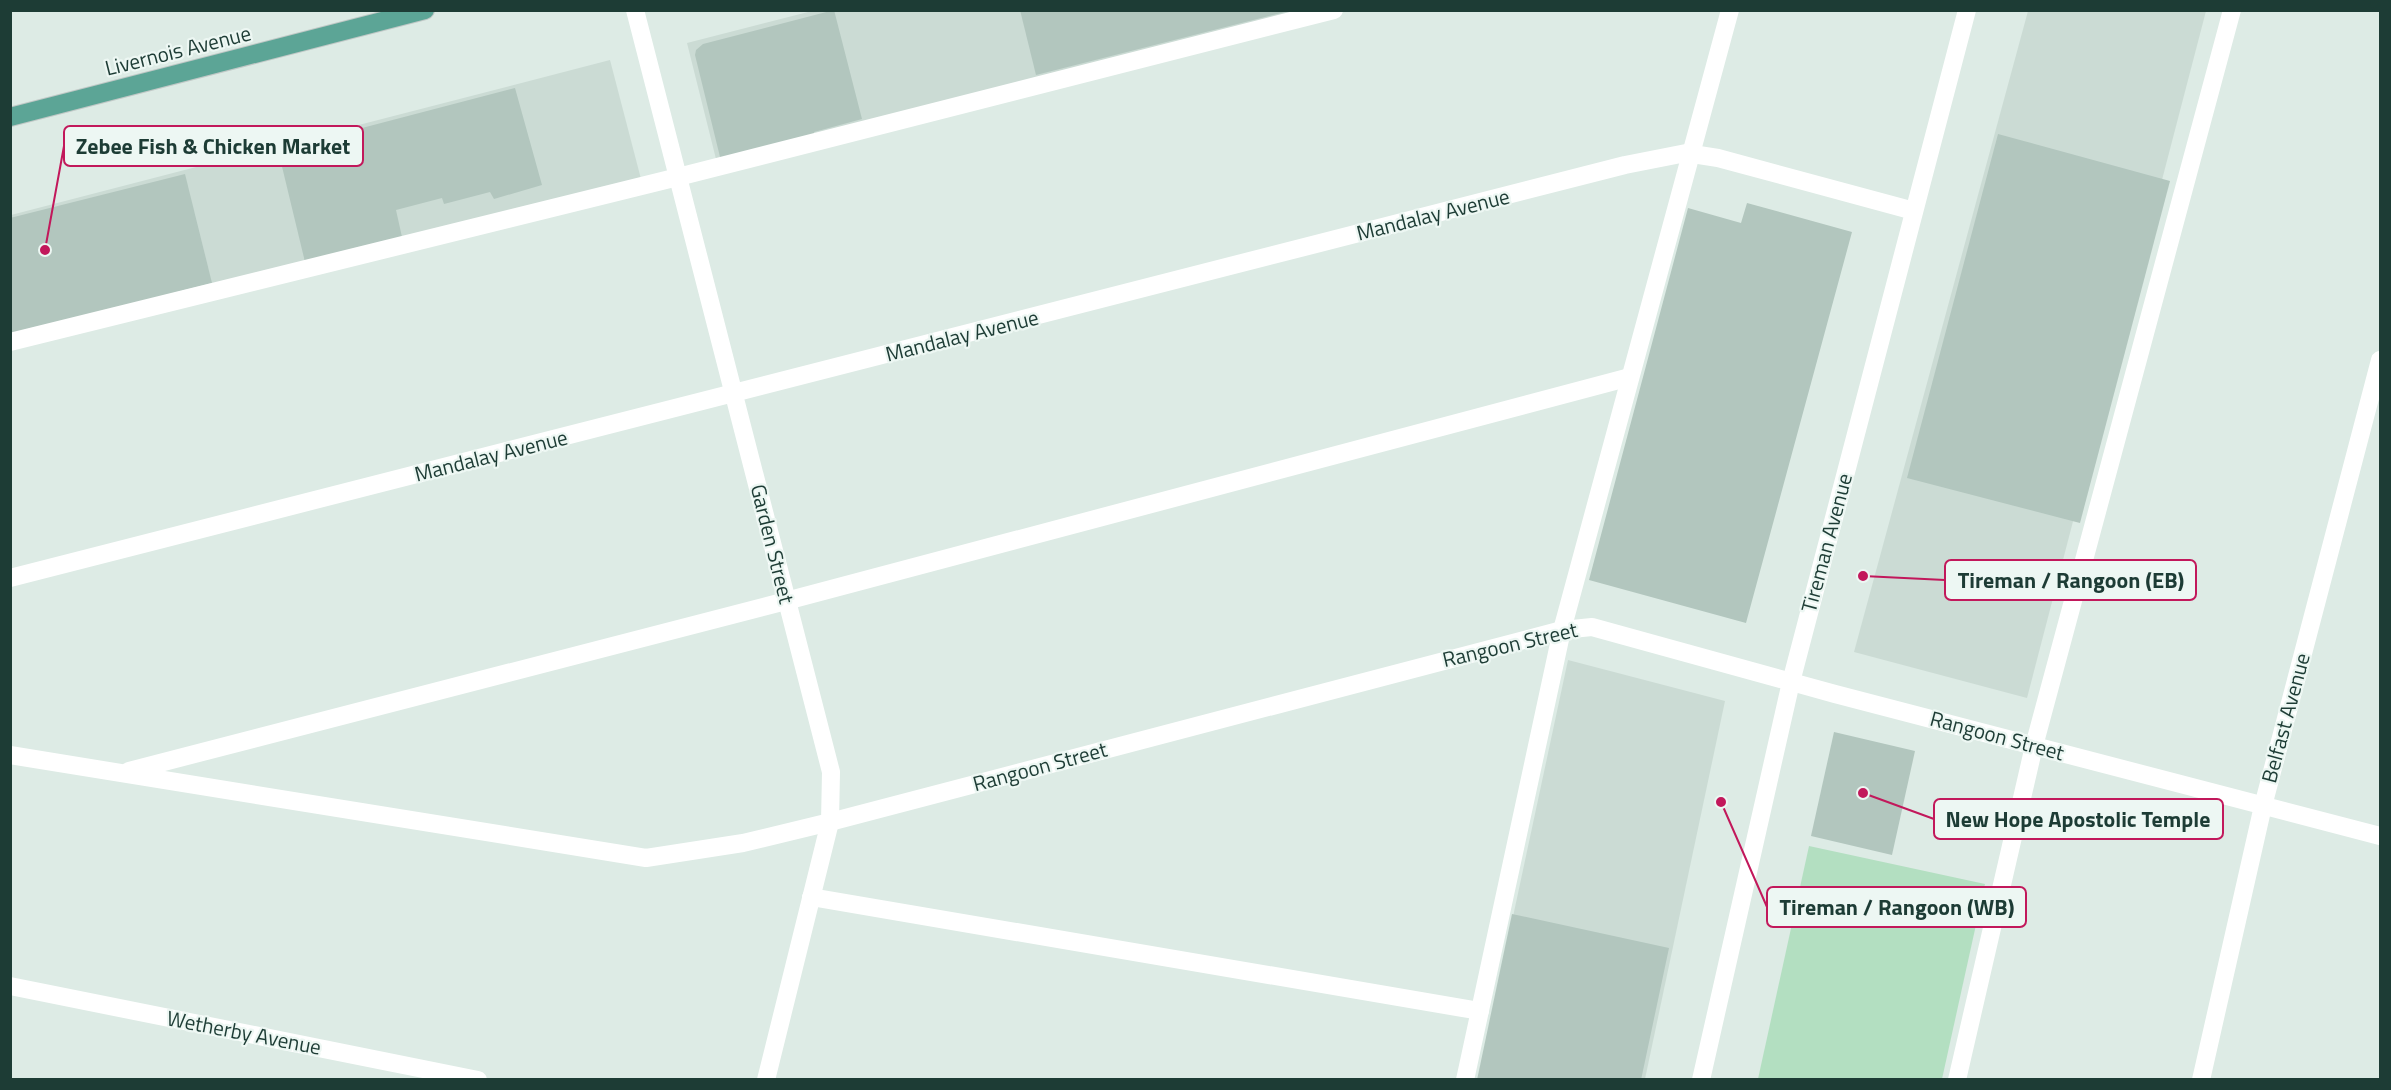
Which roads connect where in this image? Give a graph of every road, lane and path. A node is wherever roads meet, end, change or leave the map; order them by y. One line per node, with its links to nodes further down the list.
1 (426, 10): 7 (main road, Livernois Avenue)
2 (635, 10): 9 (street, Garden Street)
3 (1334, 10): 9 (street)
4 (1730, 10): 8 (street)
5 (1968, 10): 10 (street, Tireman Avenue)
6 (2232, 10): 19 (street)
7 (10, 117)
8 (1691, 154): 10 (street, Mandalay Avenue); 13 (street); 14 (street, Mandalay Avenue)
9 (678, 177): 11 (street); 14 (street, Garden Street)
10 (1914, 211): 18 (street, Tireman Avenue)
11 (10, 342)
12 (2380, 360): 22 (street, Belfast Avenue)
13 (1630, 377): 16 (street); 17 (street)
14 (733, 394): 15 (street, Mandalay Avenue); 16 (street, Garden Street)
15 (10, 578)
16 (786, 601): 21 (street); 23 (street, Garden Street)
17 (1562, 630): 18 (street, Rangoon Street); 23 (street, Rangoon Street); 27 (street)
18 (1791, 682): 19 (street, Rangoon Street); 31 (street, Tireman Avenue)
19 (2034, 746): 22 (street, Rangoon Street); 32 (street)
20 (10, 755): 21 (street, Rangoon Street)
21 (122, 773): 23 (street, Rangoon Street)
22 (2263, 806): 24 (street, Rangoon Street); 33 (street, Belfast Avenue)
23 (830, 822): 25 (street, Garden Street)
24 (2380, 836)
25 (811, 897): 27 (street); 29 (street, Garden Street)
26 (10, 986): 28 (street, Wetherby Avenue)
27 (1480, 1011): 30 (street)
28 (478, 1080)
29 (766, 1080)
30 (1465, 1080)
31 (1701, 1080)
32 (1957, 1080)
33 (2201, 1080)

